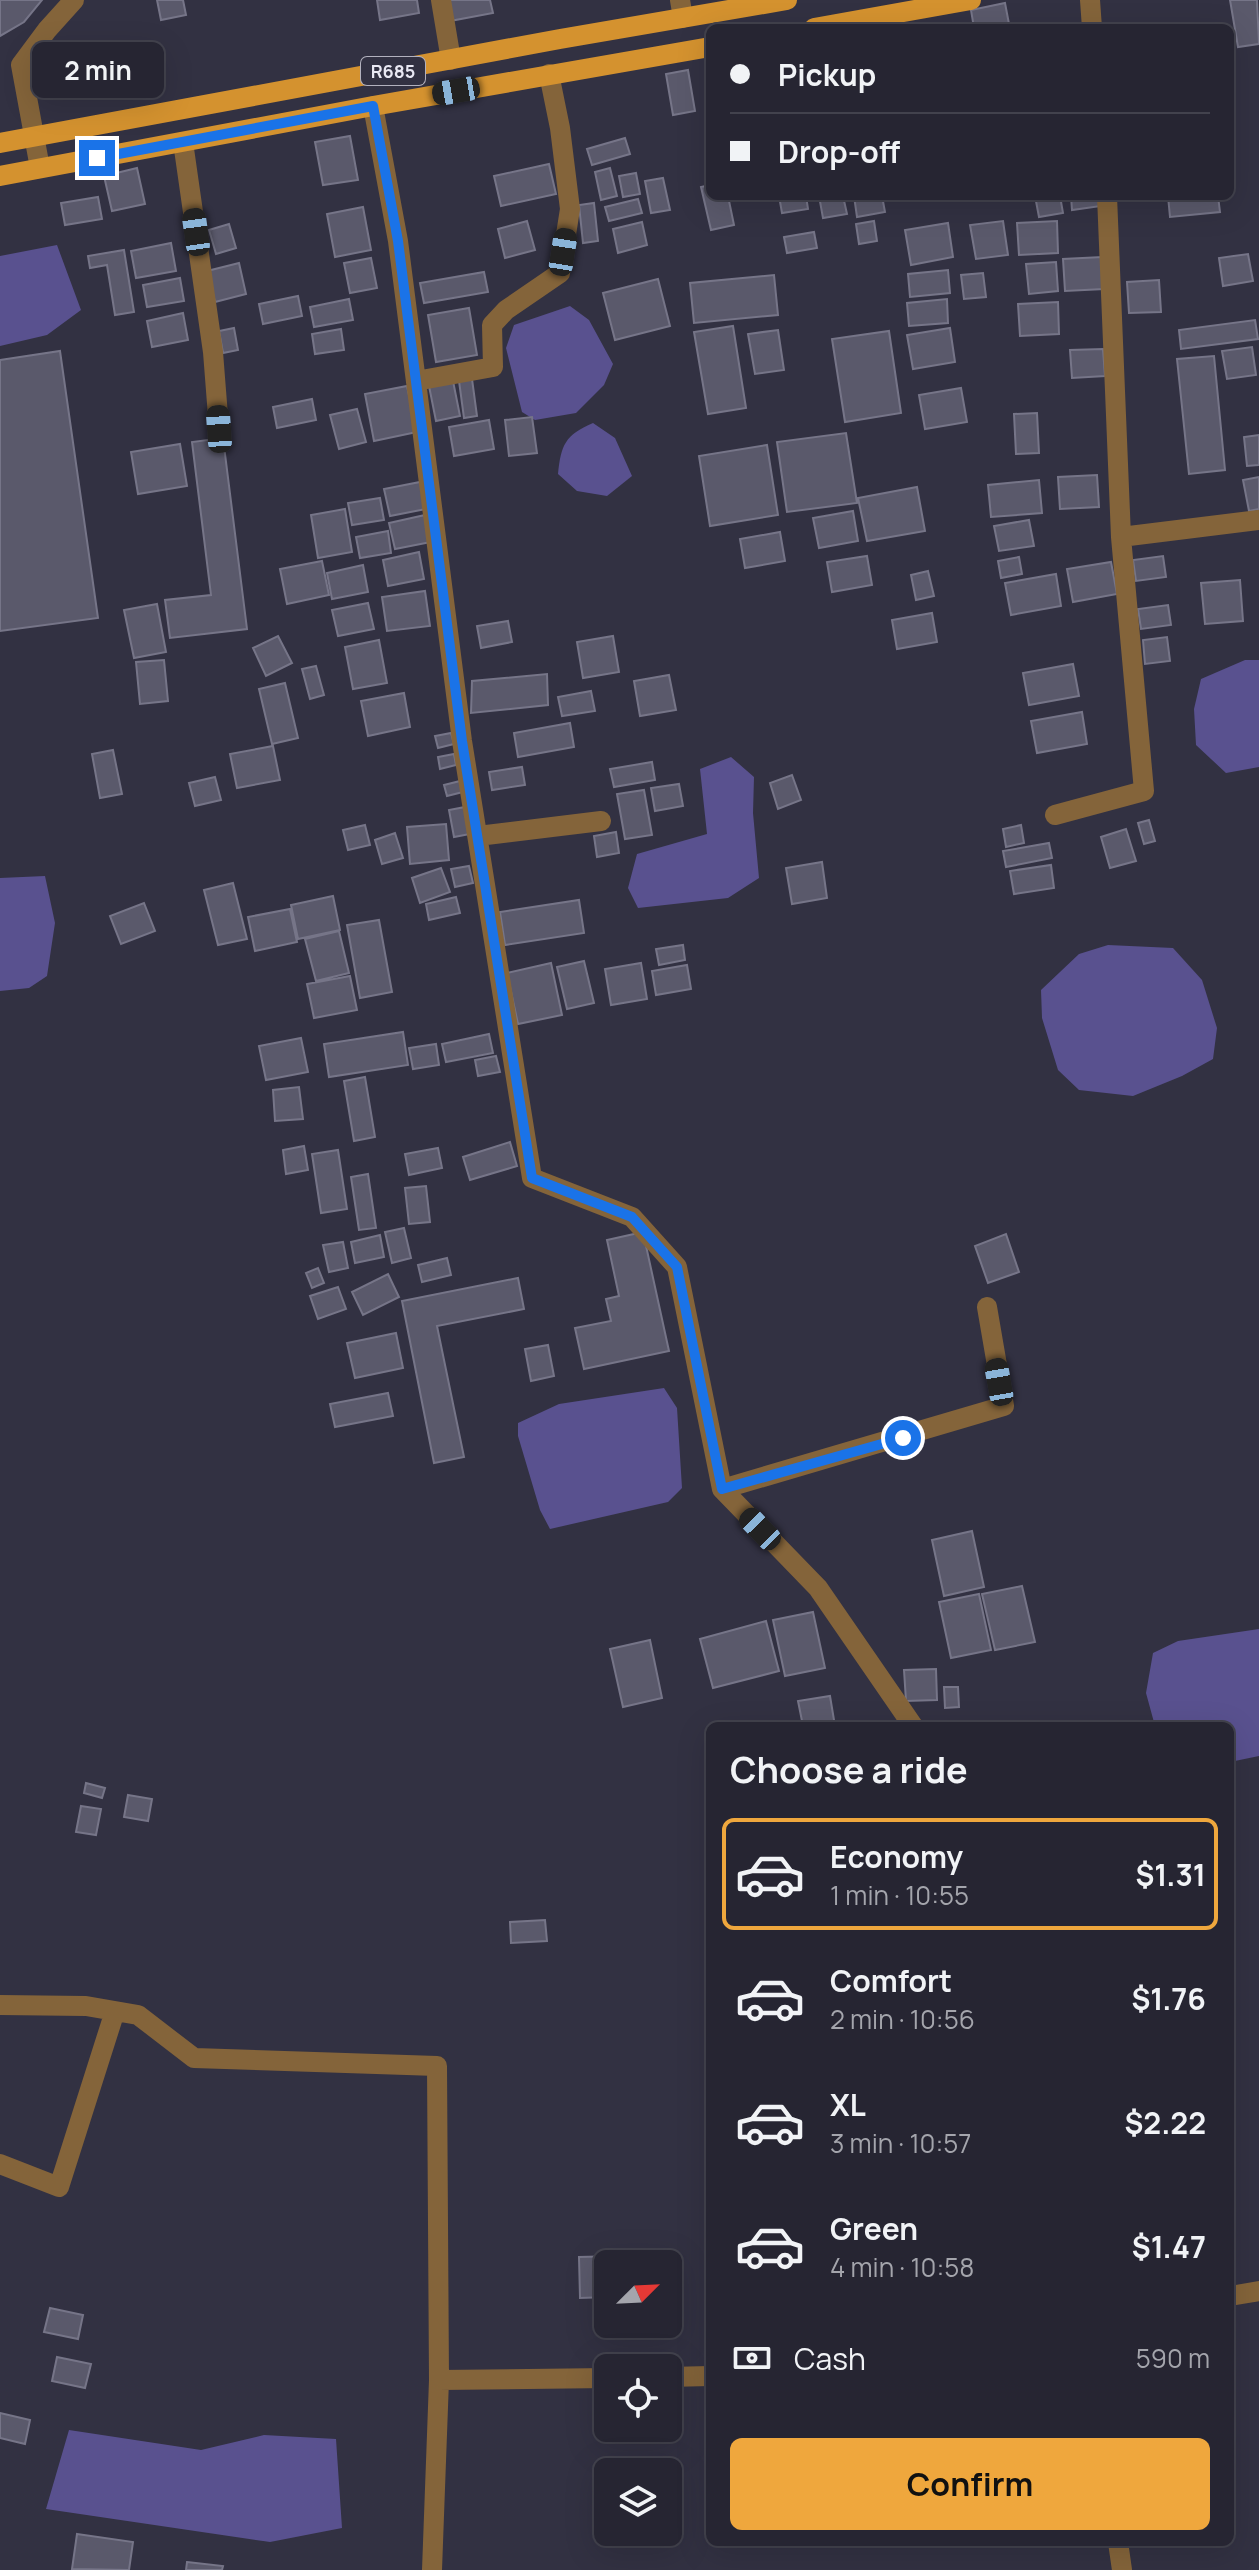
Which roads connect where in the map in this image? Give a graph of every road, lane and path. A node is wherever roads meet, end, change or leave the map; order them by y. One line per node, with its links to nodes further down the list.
1 (74, 0): 13 (street)
2 (441, 0): 10 (street)
3 (787, 0): 6 (main road, R685)
4 (971, 0): 7 (main road)
5 (1090, 0): 8 (street)
6 (681, 9): 10 (main road, R685)
7 (836, 24)
8 (1092, 24)
9 (706, 48): 11 (main road, R685)
10 (451, 60): 13 (main road, R685)
11 (549, 74): 12 (main road, R685); 19 (street)
12 (373, 106): 14 (main road, R685); 19 (street)
13 (34, 137): 15 (main road, R685); 16 (street)
14 (183, 142): 16 (main road, R685); 20 (street)
15 (0, 143)
16 (40, 168): 17 (main road, R685)
17 (0, 176)
18 (1107, 200): 22 (street)
19 (416, 381): 25 (street)
20 (219, 429)
21 (1259, 520): 22 (street)
22 (1121, 537): 23 (street)
23 (1055, 815)
24 (601, 821): 25 (street)
25 (478, 836): 27 (street)
26 (987, 1307): 27 (street)
27 (722, 1489): 28 (street)
28 (910, 1722)
29 (0, 2005): 30 (street)
30 (115, 2011): 31 (street); 37 (street)
31 (0, 2164)
32 (1259, 2291): 33 (street)
33 (1234, 2295)
34 (706, 2376): 35 (street)
35 (682, 2377)
36 (594, 2378): 37 (street)
37 (439, 2380): 39 (street)
38 (1119, 2546): 40 (street)
39 (432, 2570)
40 (1122, 2570)

